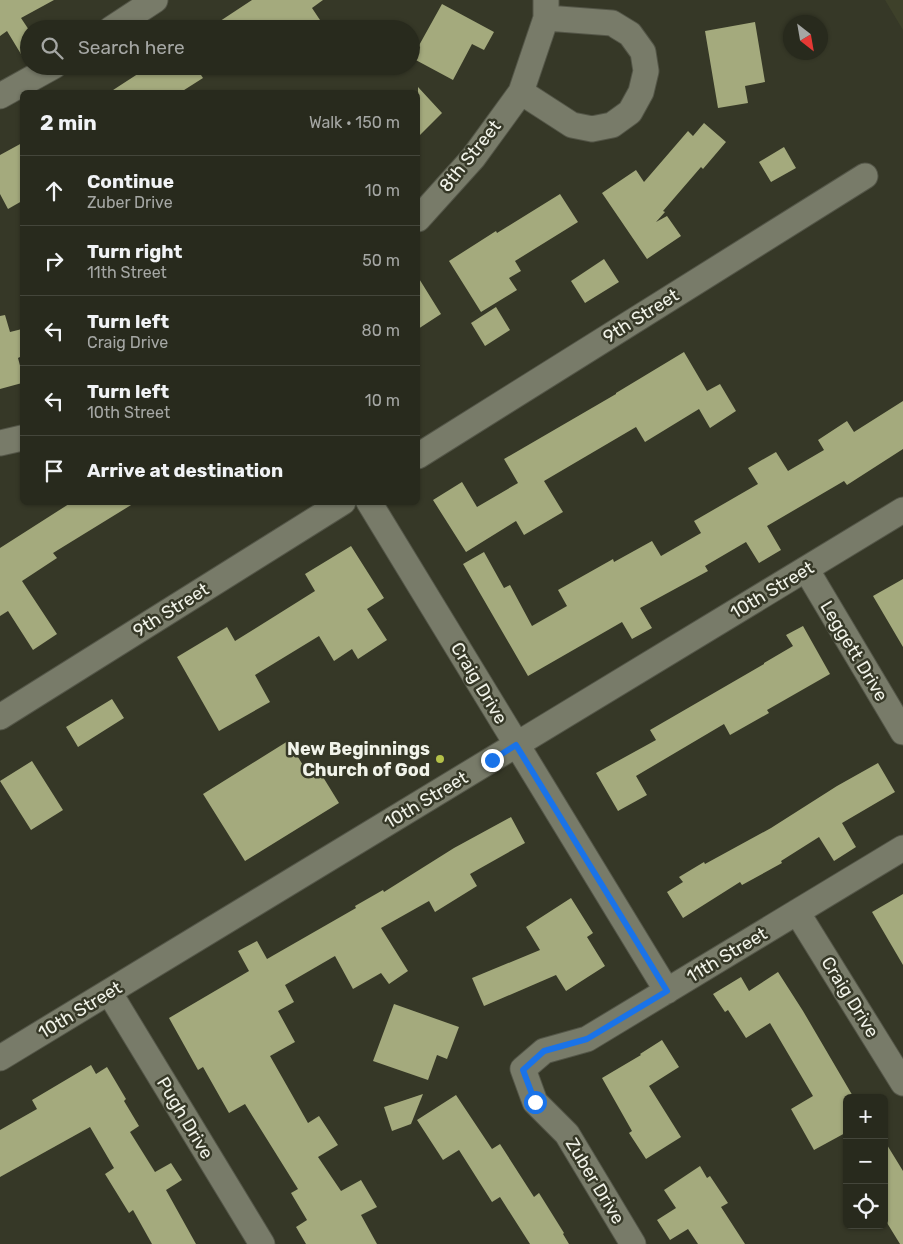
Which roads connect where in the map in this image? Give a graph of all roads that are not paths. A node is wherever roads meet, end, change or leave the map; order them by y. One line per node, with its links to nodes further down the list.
1 (155, 0): 3 (street)
2 (546, 9): 5 (street, 8th Street); 5 (street, 8th Street)
3 (125, 20)
4 (38, 75): 6 (street)
5 (521, 92): 8 (street, 8th Street)
6 (0, 96)
7 (865, 176): 11 (street, 9th Street)
8 (420, 217)
9 (20, 438): 10 (street)
10 (0, 443)
11 (420, 455)
12 (338, 505): 16 (street, 9th Street)
13 (371, 505): 18 (street, Craig Drive)
14 (903, 510): 15 (street, 10th Street)
15 (806, 569): 17 (street, Leggett Drive); 18 (street, 10th Street)
16 (0, 717)
17 (903, 732)
18 (516, 745): 21 (street, Craig Drive); 22 (street, 10th Street)
19 (903, 848): 20 (street, 11th Street)
20 (797, 912): 21 (street, 11th Street); 25 (street, Craig Drive)
21 (667, 991): 24 (street, 11th Street)
22 (109, 992): 23 (street, 10th Street); 26 (street, Pugh Drive)
23 (0, 1058)
24 (523, 1070): 27 (street, Zuber Drive)
25 (903, 1083)
26 (262, 1244)
27 (633, 1244)

